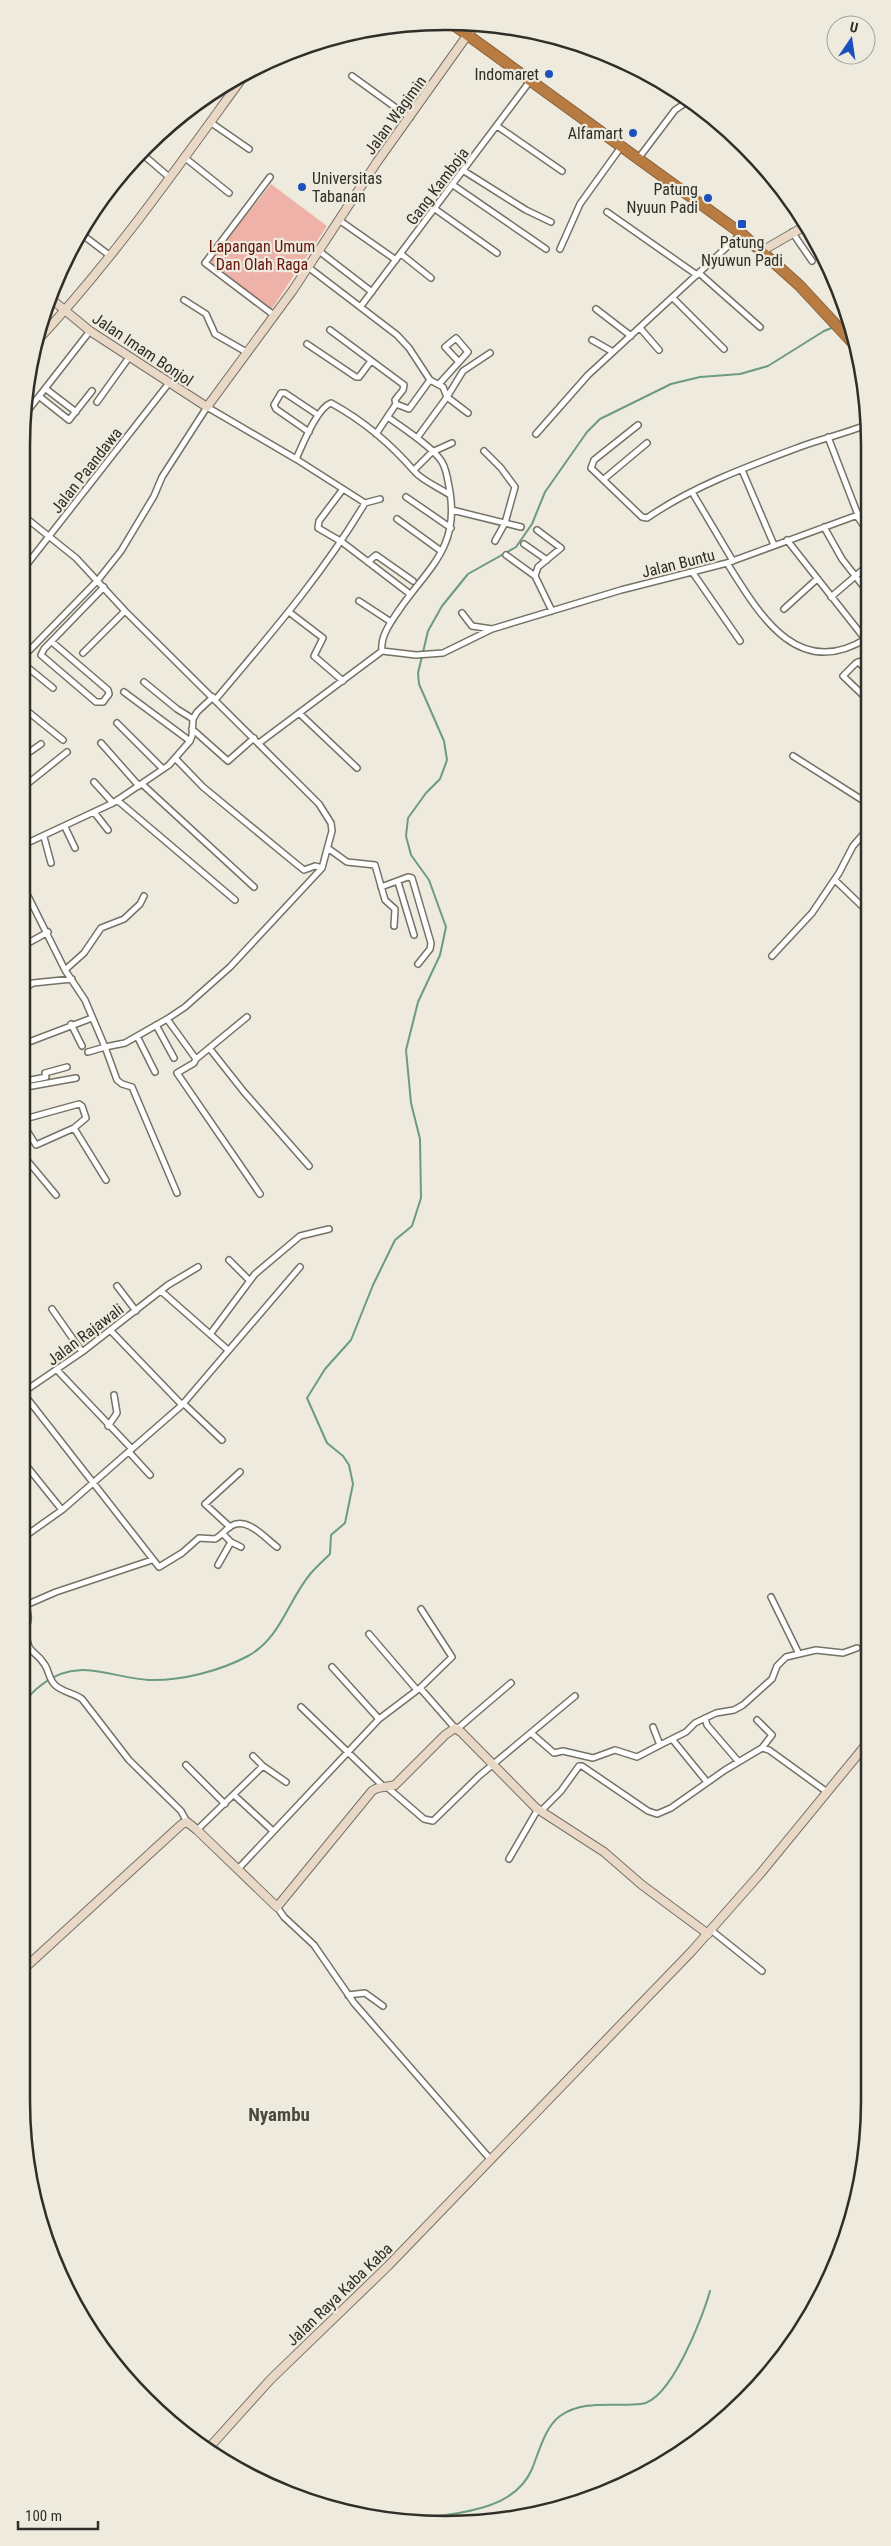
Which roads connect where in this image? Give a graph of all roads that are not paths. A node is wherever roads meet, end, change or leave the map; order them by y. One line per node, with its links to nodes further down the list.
1 (462, 31): 3 (highway)
2 (471, 31): 3 (street, Jalan Wagimin)
3 (468, 35): 5 (highway); 8 (street, Jalan Wagimin)
4 (352, 76): 8 (street)
5 (531, 80): 10 (street, Gang Kamboja); 11 (highway)
6 (234, 88): 9 (street)
7 (683, 105): 15 (street)
8 (410, 118): 24 (street, Jalan Wagimin)
9 (210, 122): 12 (street); 13 (street)
10 (498, 126): 16 (street, Gang Kamboja); 17 (street)
11 (621, 146): 15 (highway); 31 (street)
12 (249, 149)
13 (184, 157): 18 (street); 21 (street)
14 (147, 158): 18 (street)
15 (638, 159): 28 (highway)
16 (464, 171): 20 (street, Gang Kamboja); 25 (street)
17 (562, 171)
18 (169, 177): 36 (street)
19 (270, 177): 49 (street)
20 (453, 185): 22 (street, Gang Kamboja); 30 (street)
21 (229, 193)
22 (434, 209): 34 (street); 35 (street, Gang Kamboja)
23 (608, 212): 40 (street)
24 (339, 220): 32 (street, Jalan Wagimin); 37 (street)
25 (551, 222)
26 (799, 229): 27 (street)
27 (792, 232): 33 (street); 38 (street)
28 (742, 234): 33 (highway); 40 (street)
29 (86, 238): 36 (street)
30 (546, 249)
31 (560, 249)
32 (319, 251): 39 (street, Jalan Wagimin); 42 (street)
33 (762, 251): 56 (highway)
34 (497, 252)
35 (401, 254): 37 (street, Gang Kamboja); 41 (street)
36 (108, 255): 48 (street)
37 (396, 260): 42 (street, Gang Kamboja)
38 (812, 261)
39 (308, 267): 46 (street); 49 (street, Jalan Wagimin)
40 (698, 274): 43 (street); 50 (street)
41 (431, 278)
42 (372, 292): 46 (street, Gang Kamboja)
43 (673, 298): 51 (street); 59 (street)
44 (184, 300): 62 (street)
45 (56, 303): 48 (street, Jalan Imam Bonjol)
46 (361, 306): 67 (street)
47 (596, 309): 55 (street)
48 (65, 311): 52 (street, Jalan Imam Bonjol); 54 (street)
49 (275, 316): 62 (street, Jalan Wagimin)
50 (760, 327)
51 (640, 328): 55 (street); 60 (street)
52 (90, 330): 64 (street, Jalan Imam Bonjol); 70 (street)
53 (330, 330): 65 (street)
54 (46, 331)
55 (630, 336): 61 (street)
56 (846, 336)
57 (592, 340): 61 (street)
58 (307, 344): 65 (street)
59 (724, 349)
60 (659, 350)
61 (612, 352): 86 (street)
62 (248, 353): 77 (street, Jalan Wagimin)
63 (490, 353): 73 (street)
64 (130, 356): 68 (street, Jalan Imam Bonjol); 74 (street)
65 (371, 360): 75 (street)
66 (458, 361): 66 (street); 69 (street)
67 (430, 380): 69 (street); 75 (street)
68 (169, 384): 77 (street, Jalan Imam Bonjol); 114 (street, Jalan Paandawa)
69 (438, 384): 73 (street)
70 (46, 389): 72 (street); 78 (street)
71 (92, 391): 78 (street)
72 (40, 397): 76 (street); 78 (street)
73 (447, 397): 79 (street); 88 (street)
74 (97, 402)
75 (396, 404): 81 (street)
76 (32, 406)
77 (207, 407): 93 (street); 131 (street)
78 (76, 412)
79 (468, 413)
80 (318, 415): 84 (street); 84 (street); 85 (street)
81 (389, 418): 85 (street); 88 (street)
82 (638, 425): 96 (street)
83 (860, 427): 87 (street)
84 (309, 432): 93 (street)
85 (376, 434): 94 (street)
86 (536, 434)
87 (828, 437): 95 (street); 105 (street)
88 (417, 438): 92 (street)
89 (452, 442): 92 (street)
90 (647, 442): 96 (street)
91 (484, 451): 109 (street)
92 (432, 452): 94 (street); 99 (street)
93 (296, 459): 97 (street)
94 (414, 470): 99 (street)
95 (742, 470): 98 (street); 119 (street)
96 (604, 479): 98 (street)
97 (343, 489): 102 (street); 117 (street)
98 (692, 492): 125 (street)
99 (450, 495): 103 (street)
100 (406, 497): 112 (street)
101 (380, 499): 102 (street)
102 (365, 503): 117 (street)
103 (452, 510): 109 (street); 112 (street)
104 (861, 514): 105 (street, Jalan Buntu)
105 (858, 516): 108 (street); 111 (street, Jalan Buntu)
106 (397, 519): 120 (street)
107 (30, 521): 114 (street)
108 (861, 521)
109 (505, 523): 110 (street); 116 (street)
110 (521, 527)
111 (824, 527): 115 (street, Jalan Buntu); 129 (street)
112 (451, 528): 120 (street)
113 (537, 530): 122 (street)
114 (49, 537): 123 (street, Jalan Paandawa); 131 (street)
115 (787, 540): 119 (street, Jalan Buntu); 130 (street)
116 (495, 541)
117 (342, 542): 124 (street); 141 (street)
118 (524, 544): 122 (street)
119 (774, 545): 125 (street, Jalan Buntu)
120 (441, 551): 135 (street)
121 (506, 555): 128 (street)
122 (547, 560): 128 (street)
123 (30, 561)
124 (368, 562): 132 (street); 135 (street)
125 (730, 562): 127 (street, Jalan Buntu); 146 (street)
126 (861, 571): 129 (street)
127 (693, 573): 140 (street, Jalan Buntu); 148 (street)
128 (535, 576): 140 (street)
129 (855, 576): 133 (street); 136 (street)
130 (817, 579): 136 (street); 138 (street)
131 (98, 580): 134 (street); 149 (street)
132 (413, 581)
133 (861, 584)
134 (104, 587): 139 (street); 147 (street)
135 (410, 594): 143 (street)
136 (831, 597): 145 (street)
137 (359, 601): 143 (street)
138 (784, 609)
139 (125, 611): 151 (street); 161 (street)
140 (552, 611): 144 (street, Jalan Buntu)
141 (289, 612): 156 (street); 161 (street)
142 (462, 613): 144 (street)
143 (392, 622): 150 (street)
144 (492, 629): 150 (street, Jalan Buntu)
145 (861, 632)
146 (861, 641)
147 (52, 642): 147 (street)
148 (740, 642)
149 (30, 651)
150 (382, 651): 156 (street)
151 (83, 653)
152 (861, 661): 153 (street)
153 (858, 662): 154 (street); 160 (street)
154 (861, 665)
155 (30, 668): 158 (street)
156 (343, 681): 163 (street)
157 (144, 682): 164 (street)
158 (54, 688)
159 (124, 692): 169 (street)
160 (861, 693)
161 (215, 698): 164 (street); 167 (street)
162 (30, 713): 168 (street)
163 (299, 713): 171 (street); 177 (street)
164 (193, 719): 166 (street)
165 (118, 723): 178 (street)
166 (192, 730): 167 (street); 169 (street)
167 (254, 738): 171 (street)
168 (63, 740)
169 (190, 742): 176 (street)
170 (101, 743): 181 (street)
171 (259, 743): 191 (street)
172 (41, 744): 173 (street)
173 (30, 752)
174 (67, 752): 179 (street)
175 (793, 756): 182 (street)
176 (175, 758): 178 (street); 193 (street)
177 (357, 768)
178 (163, 769): 181 (street)
179 (30, 782)
180 (94, 782): 183 (street)
181 (140, 785): 183 (street); 196 (street)
182 (861, 799)
183 (115, 802): 184 (street); 200 (street)
184 (94, 812): 185 (street); 186 (street)
185 (65, 827): 187 (street); 190 (street)
186 (108, 830)
187 (44, 837): 189 (street); 192 (street)
188 (861, 837): 194 (street)
189 (30, 842)
190 (75, 848)
191 (329, 849): 193 (street); 197 (street)
192 (50, 863)
193 (322, 868): 213 (street)
194 (835, 880): 201 (street); 206 (street)
195 (398, 882): 197 (street); 204 (street); 207 (street)
196 (254, 887)
197 (381, 887): 202 (street)
198 (144, 896): 208 (street)
199 (30, 899): 203 (street)
200 (235, 900)
201 (861, 905)
202 (394, 926)
203 (48, 932): 205 (street); 208 (street)
204 (414, 935)
205 (30, 942)
206 (772, 956)
207 (418, 964)
208 (65, 970): 209 (street)
209 (72, 979): 210 (street); 212 (street)
210 (30, 985)
211 (247, 1017): 220 (street)
212 (92, 1018): 214 (street); 219 (street)
213 (167, 1019): 215 (street); 223 (street)
214 (71, 1024): 217 (street); 218 (street)
215 (156, 1025): 216 (street); 222 (street)
216 (137, 1036): 219 (street); 225 (street)
217 (30, 1041)
218 (82, 1046)
219 (105, 1047): 221 (street); 235 (street)
220 (210, 1049): 223 (street); 233 (street)
221 (88, 1052)
222 (174, 1058)
223 (196, 1058): 236 (street)
224 (67, 1067): 227 (street)
225 (155, 1072)
226 (76, 1078): 228 (street)
227 (30, 1080)
228 (30, 1086)
229 (30, 1118): 230 (street)
230 (74, 1128): 231 (street); 234 (street)
231 (30, 1135)
232 (30, 1164): 237 (street)
233 (309, 1166)
234 (106, 1180)
235 (177, 1193)
236 (260, 1194)
237 (56, 1195)
238 (329, 1229): 242 (street)
239 (229, 1260): 242 (street)
240 (198, 1267): 244 (street, Jalan Rajawali)
241 (300, 1267): 249 (street)
242 (250, 1280): 248 (street)
243 (117, 1286): 246 (street)
244 (161, 1291): 246 (street, Jalan Rajawali); 248 (street)
245 (52, 1309): 250 (street)
246 (136, 1311): 247 (street, Jalan Rajawali)
247 (111, 1331): 250 (street, Jalan Rajawali); 255 (street)
248 (211, 1334): 249 (street)
249 (228, 1350): 255 (street)
250 (82, 1352): 251 (street, Jalan Rajawali)
251 (57, 1370): 252 (street, Jalan Rajawali); 256 (street)
252 (30, 1388)
253 (114, 1395): 256 (street)
254 (30, 1403): 262 (street)
255 (183, 1404): 257 (street); 258 (street)
256 (108, 1426): 258 (street)
257 (222, 1440)
258 (130, 1451): 261 (street); 262 (street)
259 (30, 1470): 263 (street)
260 (240, 1472): 264 (street)
261 (150, 1475)
262 (92, 1484): 263 (street); 270 (street)
263 (62, 1510): 265 (street)
264 (230, 1527): 266 (street); 268 (street)
265 (30, 1533)
266 (223, 1534): 267 (street); 270 (street)
267 (231, 1542): 269 (street); 271 (street)
268 (276, 1547)
269 (241, 1548)
270 (152, 1560): 273 (street)
271 (218, 1565)
272 (772, 1597): 278 (street)
273 (30, 1600)
274 (421, 1609): 281 (street)
275 (368, 1634): 281 (street)
276 (857, 1648): 278 (street)
277 (30, 1650): 307 (street)
278 (799, 1654): 284 (street)
279 (332, 1667): 285 (street)
280 (511, 1683): 288 (street)
281 (418, 1689): 285 (street); 288 (street)
282 (575, 1696): 289 (street)
283 (301, 1707): 293 (street)
284 (705, 1718): 290 (street); 296 (street)
285 (379, 1719): 293 (street)
286 (757, 1720): 292 (street)
287 (654, 1727): 291 (street)
288 (456, 1729): 298 (street); 302 (street)
289 (531, 1733): 291 (street); 298 (street)
290 (672, 1739): 291 (street); 301 (street)
291 (660, 1745)
292 (762, 1748): 296 (street); 303 (street)
293 (348, 1751): 302 (street); 309 (street)
294 (861, 1752): 303 (street, Jalan Raya Kaba Kaba)
295 (253, 1756): 299 (street)
296 (738, 1761): 301 (street)
297 (186, 1765): 305 (street)
298 (492, 1765): 302 (street); 306 (street)
299 (263, 1766): 300 (street); 304 (street)
300 (286, 1782)
301 (707, 1782): 306 (street)
302 (386, 1787): 312 (street)
303 (827, 1792): 313 (street, Jalan Raya Kaba Kaba)
304 (234, 1794): 305 (street); 309 (street)
305 (225, 1804): 308 (street)
306 (539, 1810): 310 (street); 313 (street)
307 (187, 1822): 308 (street); 314 (street)
308 (197, 1830): 311 (street)
309 (273, 1831): 311 (street)
310 (509, 1859)
311 (238, 1869): 312 (street)
312 (277, 1907): 316 (street)
313 (709, 1932): 315 (street); 318 (street, Jalan Raya Kaba Kaba)
314 (30, 1964)
315 (762, 1971)
316 (348, 1995): 317 (street); 318 (street)
317 (384, 2006)
318 (492, 2160): 319 (street, Jalan Raya Kaba Kaba)
319 (212, 2444)

